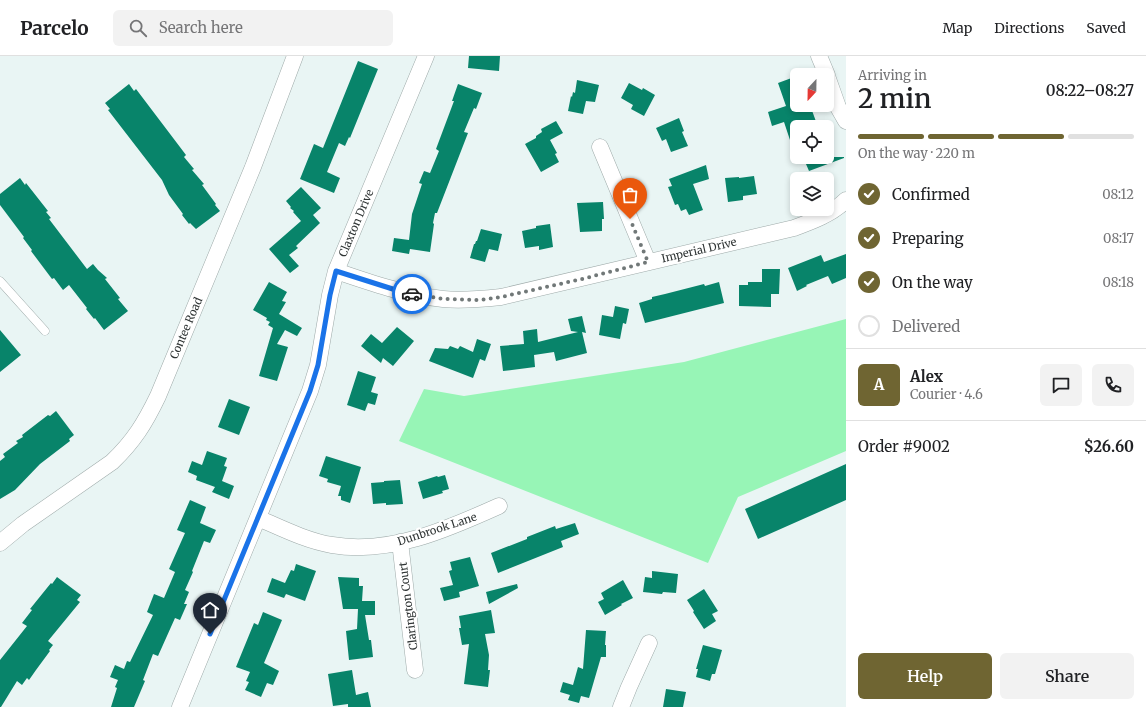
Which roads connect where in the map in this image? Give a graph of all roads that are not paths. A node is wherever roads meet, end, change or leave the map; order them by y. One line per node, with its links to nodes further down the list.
1 (295, 56): 17 (street, Contee Road)
2 (426, 56): 11 (street, Claxton Drive)
3 (819, 56): 4 (street)
4 (824, 68)
5 (834, 89): 6 (street)
6 (842, 106): 7 (street)
7 (846, 121)
8 (600, 147): 10 (street)
9 (846, 200): 10 (street, Imperial Drive)
10 (648, 262): 11 (street, Imperial Drive)
11 (336, 271): 15 (street, Claxton Drive)
12 (0, 281): 13 (lane)
13 (45, 331)
14 (499, 506): 16 (street, Dunbrook Lane)
15 (258, 518): 16 (street, Dunbrook Lane); 20 (street, Claxton Drive)
16 (400, 542): 19 (street, Clarington Court)
17 (0, 543)
18 (649, 643): 21 (street)
19 (415, 670)
20 (180, 707)
21 (621, 707)

